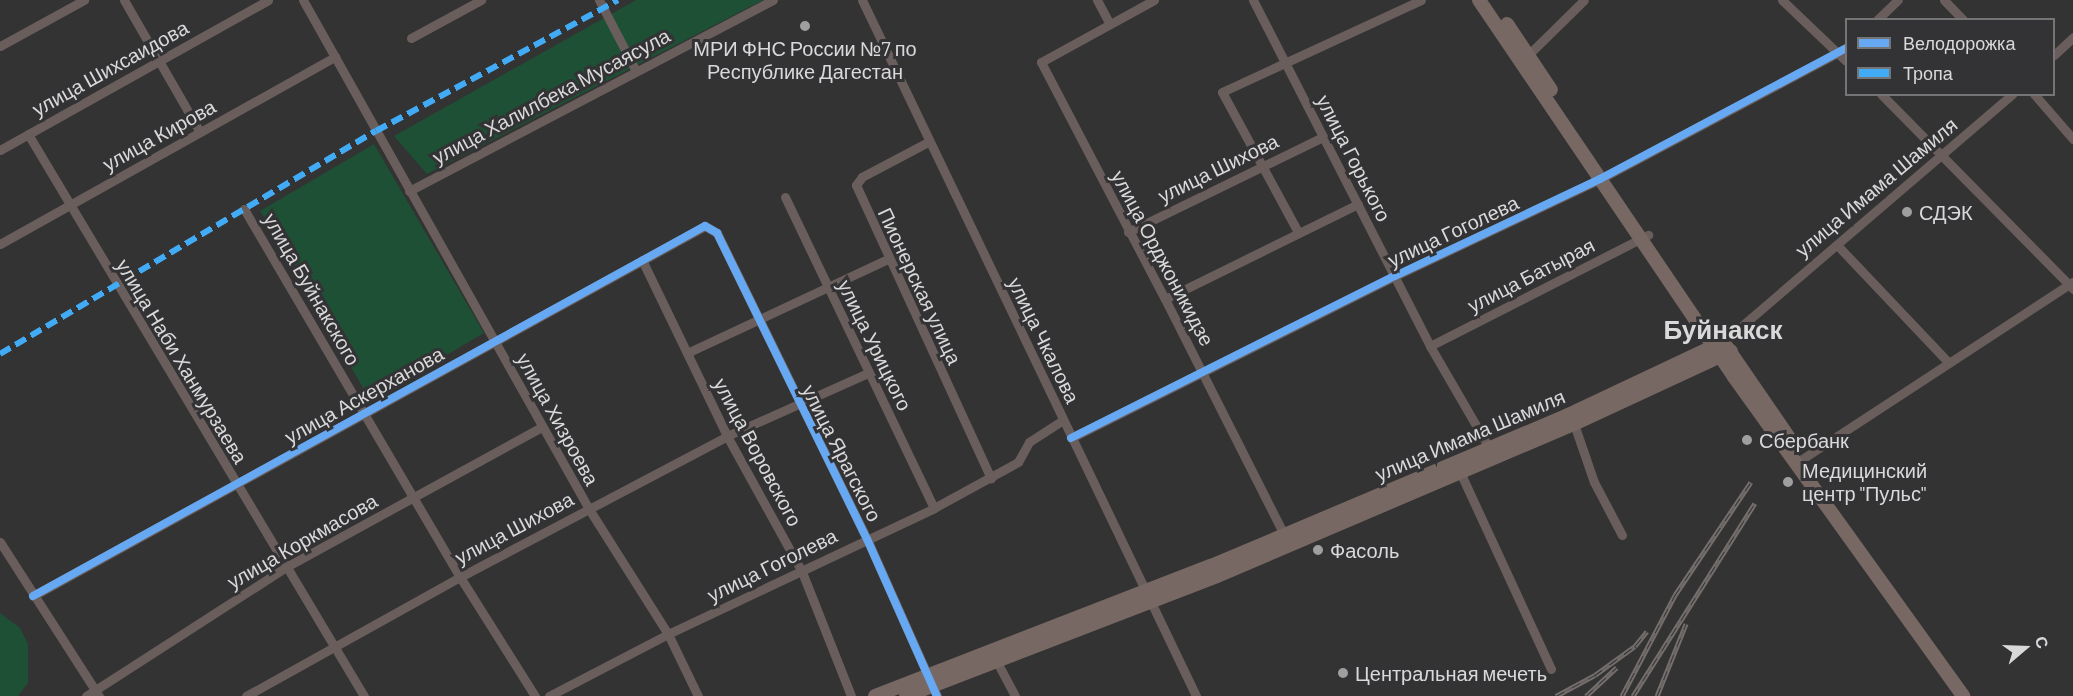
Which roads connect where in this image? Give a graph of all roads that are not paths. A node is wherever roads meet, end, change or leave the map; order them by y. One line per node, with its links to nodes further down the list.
1 (84, 0): 24 (street)
2 (124, 0): 30 (street)
3 (268, 0): 30 (street, улица Шихсаидова)
4 (303, 0): 27 (street, улица Хизроева)
5 (481, 0): 23 (street)
6 (599, 0): 31 (street)
7 (773, 0): 31 (street, улица Халилбека Мусаясула)
8 (862, 0): 39 (street, улица Чкалова)
9 (1096, 0): 21 (street)
10 (1154, 0): 21 (street)
11 (1253, 0): 29 (street, улица Горького)
12 (1421, 0): 29 (street)
13 (1479, 0): 28 (main road)
14 (1490, 0): 28 (main road)
15 (1584, 0): 28 (street)
16 (1782, 0): 25 (street)
17 (1898, 0): 19 (street)
18 (1944, 0): 20 (street)
19 (1879, 18)
20 (1961, 18)
21 (1109, 23): 50 (street, улица Орджоникидзе)
22 (2073, 37): 26 (street)
23 (411, 38)
24 (0, 46)
25 (1844, 55): 43 (street, улица Гоголева)
26 (2055, 55)
27 (334, 57): 35 (street, улица Кирова); 44 (street, улица Хизроева)
28 (1524, 58): 43 (main road)
29 (1284, 61): 37 (street, улица Горького); 42 (street)
30 (159, 62): 35 (street); 36 (street, улица Шихсаидова)
31 (636, 71): 44 (street, улица Халилбека Мусаясула)
32 (1883, 96): 41 (street)
33 (2010, 96): 41 (street, улица Имама Шамиля)
34 (2036, 96): 38 (street)
35 (200, 132): 47 (street, улица Кирова)
36 (28, 134): 40 (street, улица Шихсаидова); 47 (street, улица Наби Ханмурзаева)
37 (1323, 136): 42 (street, улица Шихова); 46 (street, улица Горького)
38 (2073, 139)
39 (928, 142): 55 (street, Пионерская улица); 71 (street, улица Чкалова)
40 (0, 150)
41 (1944, 156): 54 (street, улица Имама Шамиля); 58 (street)
42 (1262, 165): 50 (street, улица Шихова); 51 (street)
43 (1604, 177): 52 (main road); 57 (street, улица Гоголева)
44 (409, 191): 62 (street, улица Хизроева)
45 (784, 197): 59 (street, улица Урицкого)
46 (1358, 204): 51 (street); 57 (street, улица Горького)
47 (69, 206): 53 (street, улица Кирова); 80 (street, улица Наби Ханмурзаева)
48 (244, 209): 70 (street, улица Буйнакского)
49 (711, 228): 56 (street, улица Аскерханова); 61 (street, улица Ярагского)
50 (1128, 232): 60 (street, улица Орджоникидзе)
51 (1298, 232): 60 (street)
52 (1645, 238): 63 (street, улица Батырая); 64 (main road)
53 (0, 244)
54 (1838, 246): 64 (street, улица Имама Шамиля); 66 (street)
55 (888, 259): 59 (street); 79 (street, Пионерская улица)
56 (642, 260): 62 (street, улица Аскерханова); 65 (street, улица Воровского)
57 (1395, 276): 63 (street, улица Горького); 68 (street, улица Гоголева)
58 (2071, 285): 66 (street)
59 (827, 288): 61 (street); 67 (street, улица Урицкого)
60 (1166, 298): 68 (street, улица Орджоникидзе)
61 (758, 320): 65 (street); 69 (street, улица Ярагского)
62 (494, 342): 70 (street, улица Аскерханова); 73 (street, улица Хизроева)
63 (1430, 346): 76 (street, улица Горького)
64 (1723, 349): 72 (main road, улица Имама Шамиля); 76 (main road, улица Имама Шамиля); 77 (main road)
65 (687, 353): 74 (street, улица Воровского)
66 (1949, 363): 77 (street)
67 (868, 373): 69 (street, улица Шихова); 82 (street, улица Урицкого)
68 (1203, 375): 75 (street, улица Гоголева); 84 (street, улица Орджоникидзе)
69 (799, 406): 74 (street, улица Шихова); 86 (street, улица Ярагского)
70 (364, 413): 80 (street, улица Аскерханова); 81 (street, улица Буйнакского)
71 (1063, 420): 75 (street, улица Чкалова); 79 (street, улица Гоголева)
72 (1574, 424): 76 (main road, улица Имама Шамиля); 85 (street)
73 (542, 427): 81 (street, улица Коркмасова); 83 (street, улица Хизроева)
74 (727, 436): 83 (street, улица Шихова); 89 (street, улица Воровского)
75 (1071, 438): 92 (street, улица Чкалова)
76 (1491, 453): 78 (main road, улица Имама Шамиля); 84 (main road, улица Имама Шамиля)
77 (1800, 461): 110 (main road); 111 (main road)
78 (1460, 472): 92 (main road, улица Имама Шамиля); 96 (street)
79 (991, 478): 82 (street, улица Гоголева)
80 (235, 485): 88 (street, улица Наби Ханмурзаева); 91 (street, улица Аскерханова)
81 (414, 499): 88 (street, улица Коркмасова); 90 (street, улица Буйнакского)
82 (934, 508): 86 (street, улица Гоголева)
83 (589, 509): 90 (street, улица Шихова); 93 (street, улица Хизроева)
84 (1284, 535): 92 (main road, улица Имама Шамиля)
85 (1622, 535)
86 (867, 539): 89 (street, улица Гоголева); 97 (street, улица Ярагского)
87 (0, 542): 91 (street)
88 (286, 567): 94 (street, улица Наби Ханмурзаева); 98 (street, улица Коркмасова)
89 (802, 572): 93 (street, улица Гоголева); 105 (street, улица Воровского)
90 (460, 577): 94 (street, улица Шихова); 102 (street, улица Буйнакского)
91 (33, 596): 98 (street)
92 (1148, 598): 95 (main road, улица Имама Шамиля); 97 (main road, улица Имама Шамиля); 109 (street, улица Чкалова)
93 (668, 634): 103 (street, улица Гоголева); 104 (street, улица Хизроева)
94 (335, 647): 100 (street, улица Шихова); 101 (street, улица Наби Ханмурзаева)
95 (997, 662): 97 (main road, улица Имама Шамиля); 108 (street)
96 (1551, 669)
97 (932, 687): 106 (main road, улица Имама Шамиля); 107 (main road, улица Имама Шамиля)
98 (97, 693): 99 (street, улица Коркмасова)
99 (86, 696)
100 (246, 696)
101 (364, 696)
102 (535, 696)
103 (549, 696)
104 (698, 696)
105 (851, 696)
106 (875, 696)
107 (906, 696)
108 (1015, 696)
109 (1196, 696)
110 (1963, 696)
111 (1973, 696)

